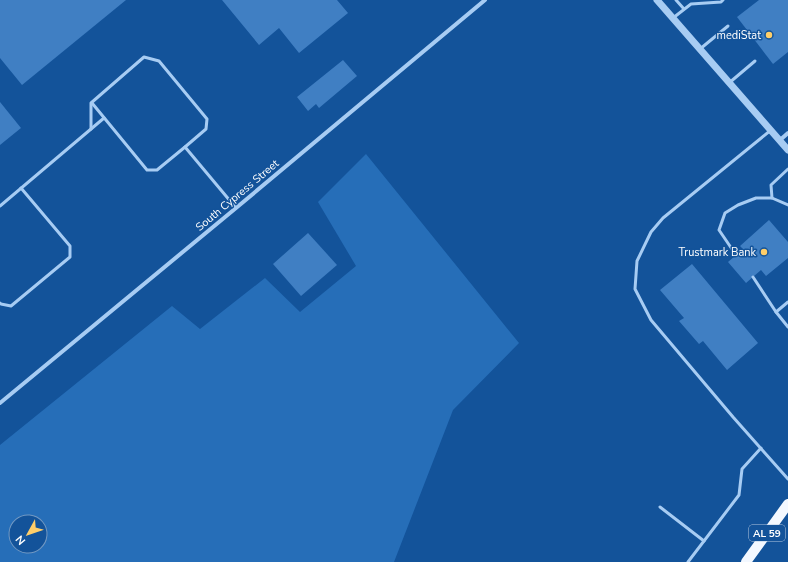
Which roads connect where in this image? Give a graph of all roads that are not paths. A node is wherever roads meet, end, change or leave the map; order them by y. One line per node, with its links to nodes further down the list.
1 (485, 0): 24 (street, South Cypress Street)
2 (657, 0): 6 (street)
3 (676, 0): 5 (lane)
4 (723, 0): 5 (lane)
5 (684, 10): 6 (lane)
6 (673, 18): 8 (street)
7 (728, 26): 8 (lane)
8 (700, 49): 10 (street)
9 (755, 61): 10 (lane)
10 (729, 83): 14 (street)
11 (91, 103): 12 (lane); 13 (lane); 17 (lane)
12 (104, 118): 13 (lane); 17 (lane)
13 (91, 130): 20 (lane)
14 (771, 130): 16 (street); 32 (lane)
15 (788, 133): 16 (street)
16 (780, 140): 18 (street)
17 (185, 147): 24 (lane)
18 (788, 150)
19 (788, 169): 21 (lane)
20 (21, 188): 23 (lane); 28 (lane)
21 (772, 198): 22 (lane); 25 (lane)
22 (788, 205)
23 (0, 206)
24 (236, 208): 31 (street, South Cypress Street)
25 (736, 255)
26 (753, 277): 29 (lane)
27 (788, 302): 29 (lane)
28 (0, 303)
29 (776, 312): 30 (lane)
30 (788, 327)
31 (0, 403)
32 (761, 448): 33 (lane); 36 (lane)
33 (788, 479)
34 (788, 504): 38 (main road, AL 59)
35 (660, 507): 36 (lane)
36 (704, 541): 37 (lane)
37 (688, 562)
38 (746, 562)

